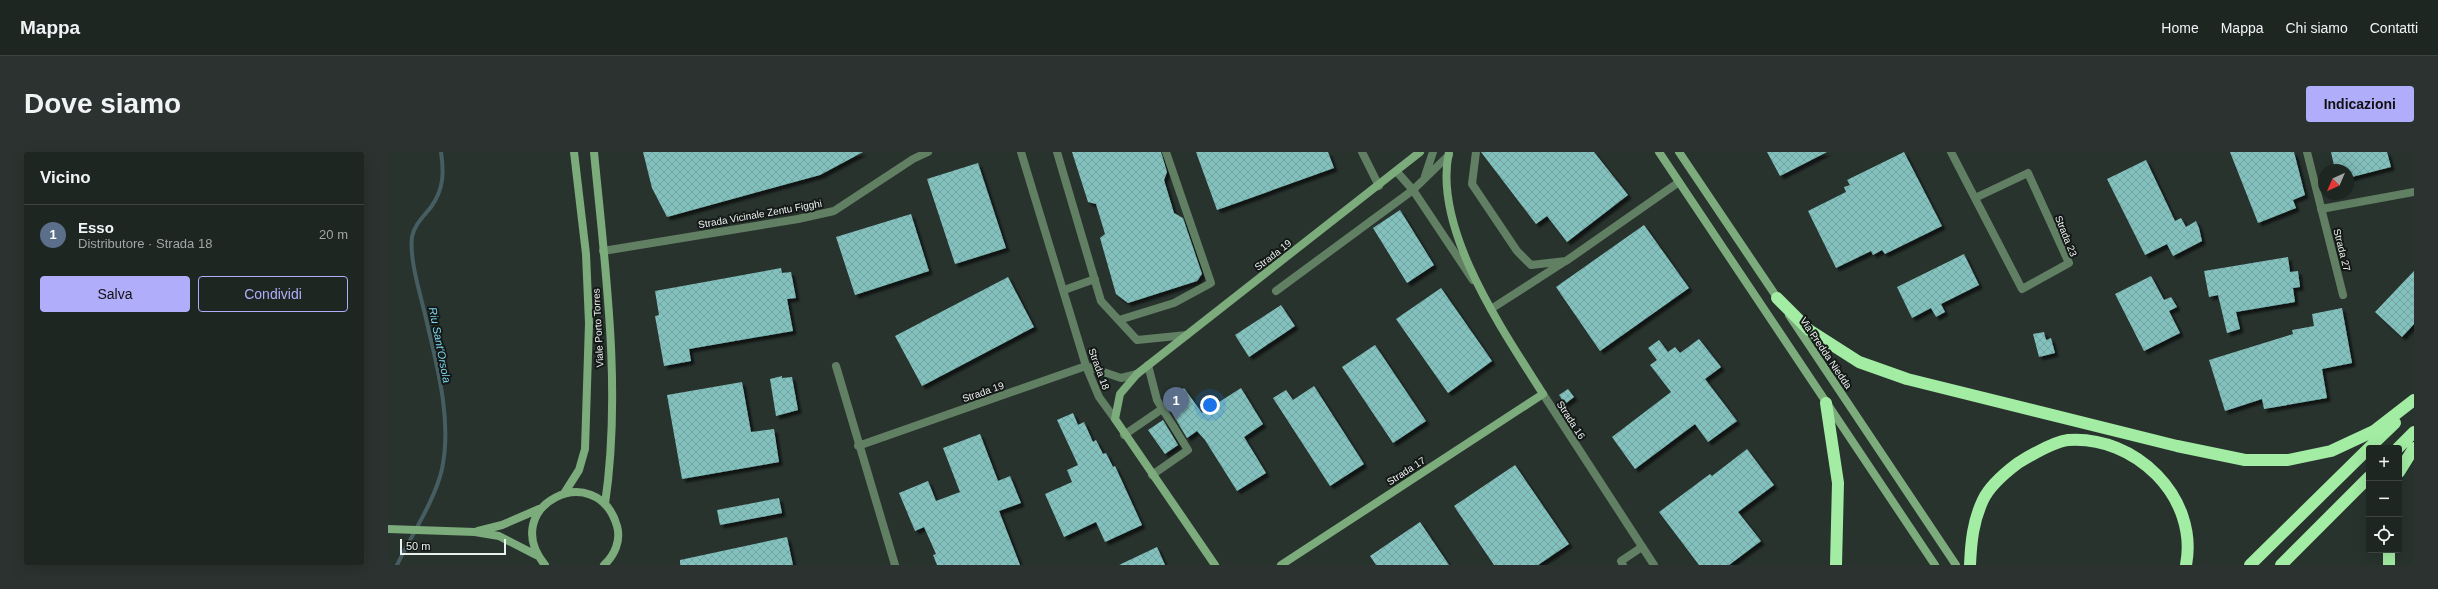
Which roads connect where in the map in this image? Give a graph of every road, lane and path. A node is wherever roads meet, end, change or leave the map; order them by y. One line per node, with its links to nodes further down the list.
1 (574, 152): 55 (main road, Viale Porto Torres)
2 (594, 152): 24 (main road, Viale Porto Torres)
3 (928, 152): 24 (street, Strada Vicinale Zentu Figghi)
4 (1021, 152): 28 (street, Strada 18)
5 (1058, 152): 26 (street)
6 (1166, 152): 33 (street)
7 (1362, 152): 19 (street)
8 (1420, 152): 16 (main road, Strada 19)
9 (1433, 152): 17 (street)
10 (1476, 152): 25 (street)
11 (1659, 152): 18 (main road)
12 (1679, 152): 31 (main road, Via Predda Niedda)
13 (1952, 152): 22 (street, Strada 23)
14 (2307, 152): 23 (street, Strada 27)
15 (1449, 153): 17 (street); 27 (main road, Strada 16)
16 (1397, 172): 19 (main road, Strada 19); 20 (street, Strada 16)
17 (1424, 178): 20 (street)
18 (1679, 182): 25 (street); 41 (main road)
19 (1379, 186): 34 (main road, Strada 19)
20 (1413, 190): 27 (street, Strada 16); 29 (street)
21 (2414, 192): 23 (street)
22 (1975, 198): 22 (street, Strada 23)
23 (2321, 209): 30 (street, Strada 27)
24 (603, 251): 56 (main road, Viale Porto Torres)
25 (1566, 260): 32 (street)
26 (1095, 279): 28 (street); 33 (street)
27 (1476, 284): 32 (main road, Strada 16)
28 (1064, 290): 37 (street, Strada 18)
29 (1276, 291)
30 (2343, 295)
31 (1777, 298): 40 (highway); 73 (main road, Via Predda Niedda)
32 (1491, 309): 39 (main road, Strada 16)
33 (1120, 320): 34 (street)
34 (1187, 335): 35 (main road, Strada 19)
35 (1148, 365): 38 (main road, Strada 19); 43 (street)
36 (836, 366): 49 (street)
37 (1086, 366): 38 (street); 44 (street, Strada 18); 49 (street, Strada 19)
38 (1137, 374): 44 (main road, Strada 19)
39 (1543, 394): 60 (street, Strada 16); 68 (main road, Strada 17)
40 (2414, 400)
41 (1826, 403): 71 (highway); 72 (main road)
42 (2414, 404): 47 (highway)
43 (1162, 409): 46 (street); 53 (street)
44 (1115, 420): 46 (main road, Strada 18)
45 (2414, 432): 48 (highway)
46 (1124, 435): 53 (main road, Strada 18)
47 (2372, 445)
48 (2401, 445)
49 (858, 446): 66 (street)
50 (2414, 448): 52 (highway)
51 (2366, 451): 76 (highway)
52 (2402, 467)
53 (1152, 475): 67 (main road, Strada 18)
54 (2366, 480): 77 (highway)
55 (565, 492): 56 (main road); 57 (main road)
56 (605, 504): 63 (main road)
57 (539, 509): 59 (main road); 62 (main road)
58 (391, 529): 59 (main road)
59 (475, 532): 62 (main road)
60 (1642, 547): 69 (street); 70 (street, Strada 16)
61 (2389, 553): 78 (highway)
62 (536, 555): 64 (main road)
63 (610, 562): 65 (main road)
64 (545, 565)
65 (604, 565)
66 (895, 565)
67 (1215, 565)
68 (1281, 565)
69 (1623, 565)
70 (1654, 565)
71 (1836, 565)
72 (1935, 565)
73 (1956, 565)
74 (1970, 565): 75 (highway)
75 (2186, 565)
76 (2250, 565)
77 (2280, 565)
78 (2389, 565)

